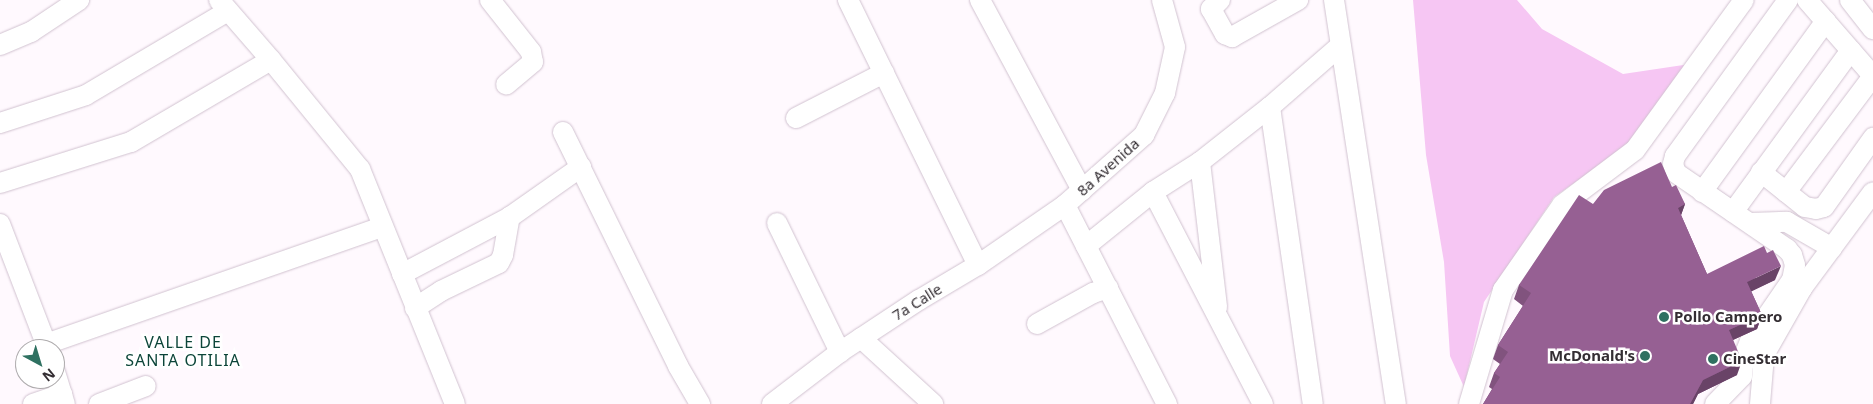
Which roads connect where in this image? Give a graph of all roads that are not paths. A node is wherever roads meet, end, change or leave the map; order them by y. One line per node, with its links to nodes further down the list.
1 (79, 0): 16 (street)
2 (490, 0): 22 (street)
3 (848, 0): 20 (street)
4 (980, 0): 32 (street)
5 (1162, 0): 32 (street, 8a Avenida)
6 (1220, 0): 7 (street)
7 (1298, 0)
8 (1334, 0): 17 (street)
9 (1744, 0): 69 (street)
10 (1788, 0): 34 (street)
11 (1807, 0): 14 (street)
12 (1850, 0): 15 (street)
13 (223, 6): 19 (street); 25 (street)
14 (1826, 21): 18 (street); 34 (street)
15 (1873, 29)
16 (0, 45)
17 (1340, 46): 23 (street); 68 (street)
18 (1851, 50): 21 (street); 30 (street)
19 (271, 60): 31 (street); 43 (street)
20 (884, 73): 24 (street); 46 (street)
21 (1873, 76): 35 (street)
22 (506, 85)
23 (1270, 107): 28 (street); 67 (street)
24 (796, 118)
25 (0, 123)
26 (563, 132): 29 (street)
27 (1873, 138): 35 (street)
28 (1200, 162): 33 (street); 48 (street)
29 (581, 168): 39 (street); 62 (street)
30 (1761, 172): 35 (street); 38 (street)
31 (0, 183)
32 (1082, 190): 37 (street, 8a Avenida)
33 (1153, 192): 44 (street); 48 (street)
34 (1702, 192): 38 (street)
35 (1786, 192)
36 (1873, 192): 45 (street)
37 (1065, 205): 44 (street, 8a Avenida); 46 (street, 7a Calle)
38 (1733, 212): 41 (street)
39 (510, 217): 47 (street); 51 (street)
40 (777, 222): 56 (street)
41 (1751, 223): 45 (street); 49 (street)
42 (0, 224): 54 (street)
43 (382, 227): 47 (street); 55 (street)
44 (1086, 246): 50 (street, 8a Avenida)
45 (1832, 248): 49 (street)
46 (978, 265): 53 (street, 7a Calle)
47 (402, 274): 51 (street)
48 (1205, 275): 66 (street)
49 (1797, 284): 70 (street); 71 (street)
50 (1108, 288): 52 (street); 65 (street, 8a Avenida)
51 (416, 308): 61 (street)
52 (1037, 324)
53 (861, 338): 56 (street, 7a Calle); 64 (street)
54 (44, 339)
55 (65, 341)
56 (840, 352): 63 (street, 7a Calle)
57 (146, 386): 60 (street)
58 (63, 399): 59 (street)
59 (33, 404)
60 (99, 404)
61 (455, 404)
62 (700, 404)
63 (772, 404)
64 (932, 404)
65 (1167, 404)
66 (1263, 404)
67 (1313, 404)
68 (1396, 404)
69 (1469, 404)
70 (1715, 404)
71 (1760, 404)

